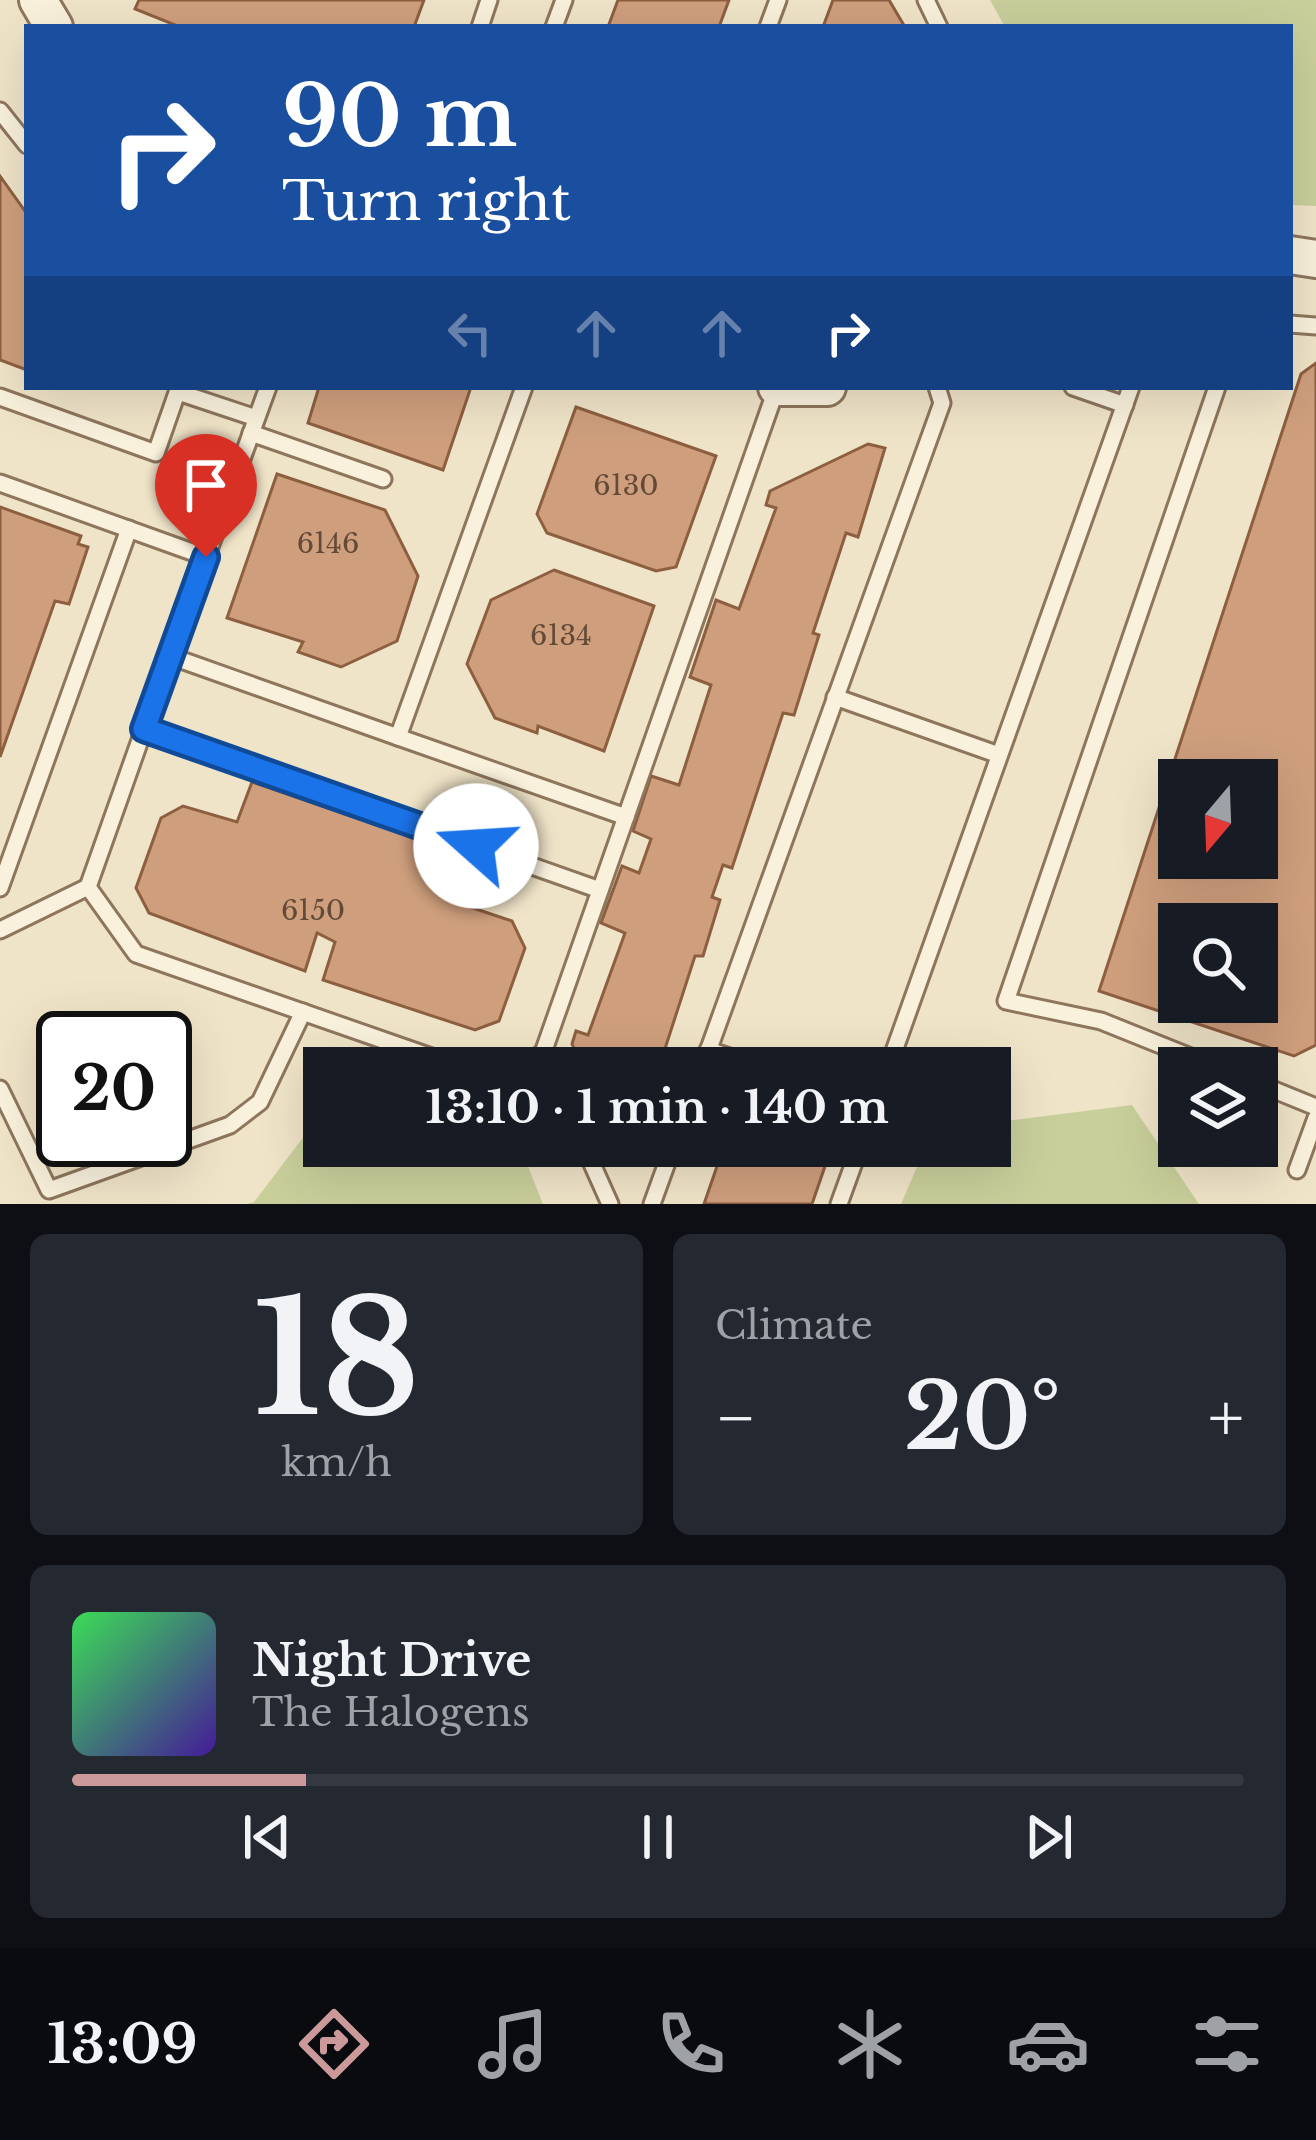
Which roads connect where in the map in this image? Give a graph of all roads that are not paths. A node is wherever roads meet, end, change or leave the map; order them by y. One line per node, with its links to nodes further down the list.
1 (0, 111): 2 (lane)
2 (24, 141)
3 (178, 390): 11 (lane); 13 (lane)
4 (267, 390): 13 (lane)
5 (523, 390): 21 (lane)
6 (776, 390): 23 (lane)
7 (939, 390): 19 (lane)
8 (1082, 390): 12 (lane)
9 (1130, 390): 12 (lane)
10 (1216, 390): 33 (lane)
11 (0, 397)
12 (1125, 405): 22 (lane)
13 (254, 425): 14 (lane); 17 (lane)
14 (383, 479)
15 (0, 483): 16 (lane)
16 (129, 530): 17 (lane); 25 (lane)
17 (206, 557): 18 (lane)
18 (170, 656): 20 (lane); 21 (lane)
19 (835, 697): 22 (lane); 31 (lane)
20 (144, 729): 24 (lane); 26 (lane)
21 (398, 737): 23 (lane)
22 (999, 755): 32 (lane)
23 (626, 817): 26 (lane)
24 (88, 887): 27 (lane); 28 (lane)
25 (0, 888)
26 (600, 890): 30 (lane)
27 (0, 930)
28 (303, 1012): 29 (lane); 34 (lane)
29 (403, 1047)
30 (545, 1047)
31 (709, 1047)
32 (895, 1047)
33 (1165, 1047)
34 (0, 1089)
35 (1278, 1092): 36 (lane)
36 (1316, 1107)
37 (1316, 1118): 41 (lane)
38 (593, 1167): 42 (lane)
39 (666, 1167): 43 (lane)
40 (852, 1167): 44 (lane)
41 (1297, 1170)
42 (610, 1204)
43 (652, 1204)
44 (839, 1204)

